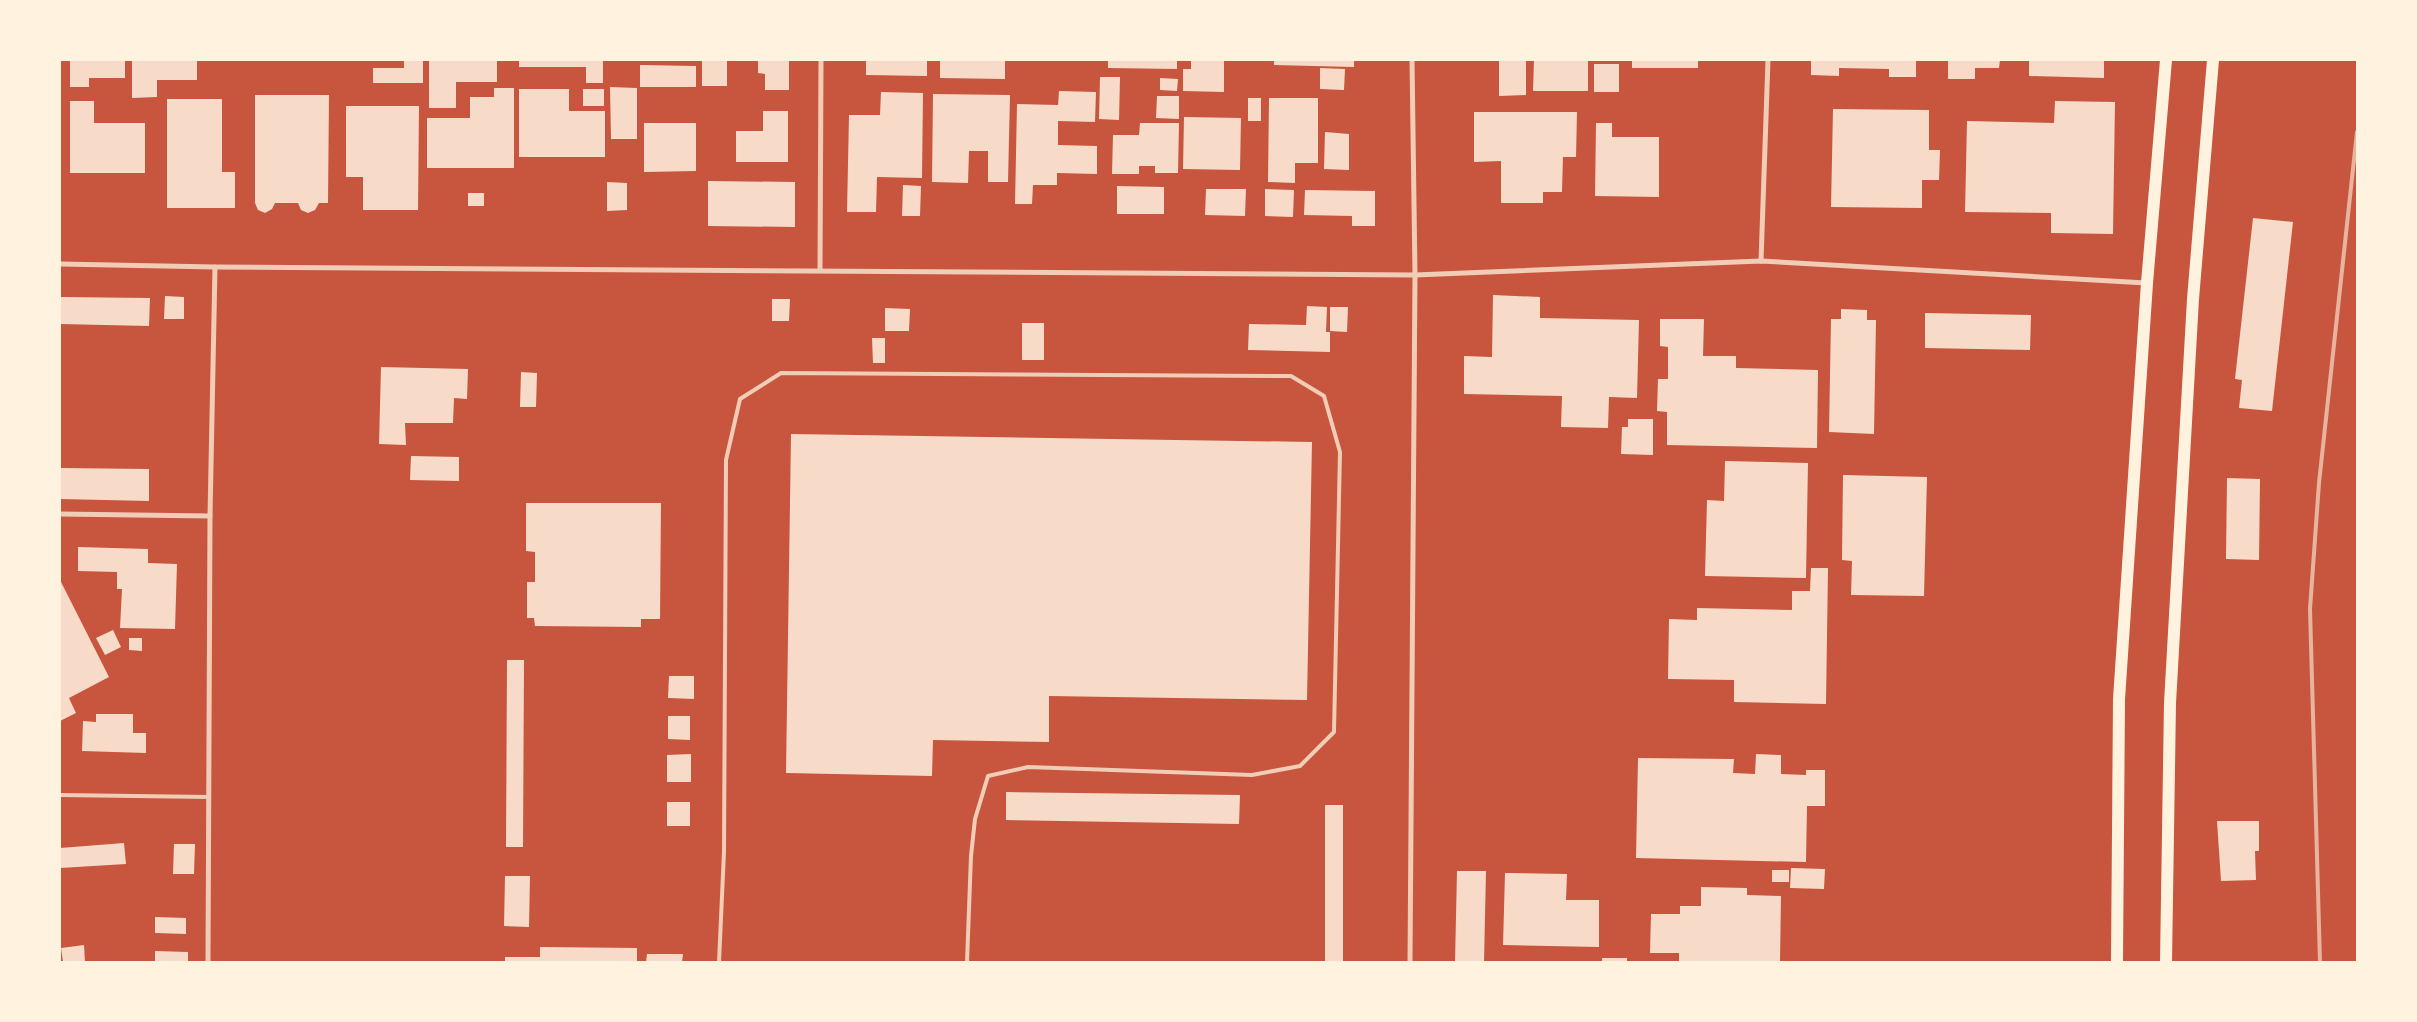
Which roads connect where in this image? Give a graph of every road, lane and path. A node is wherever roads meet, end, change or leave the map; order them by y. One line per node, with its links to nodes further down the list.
1 (821, 60): 9 (street)
2 (1412, 60): 10 (street)
3 (1768, 60): 6 (street)
4 (2166, 60): 11 (main road)
5 (2213, 60): 21 (main road)
6 (1761, 261): 10 (street); 11 (street)
7 (60, 264): 8 (street)
8 (215, 268): 9 (street); 13 (street)
9 (820, 270): 10 (street)
10 (1415, 274): 19 (street)
11 (2147, 283): 20 (main road)
12 (60, 514): 13 (street)
13 (210, 516): 15 (street)
14 (60, 795): 15 (lane)
15 (209, 797): 16 (street)
16 (208, 962)
17 (719, 962): 18 (lane)
18 (967, 962)
19 (1410, 962)
20 (2117, 962)
21 (2166, 962)

